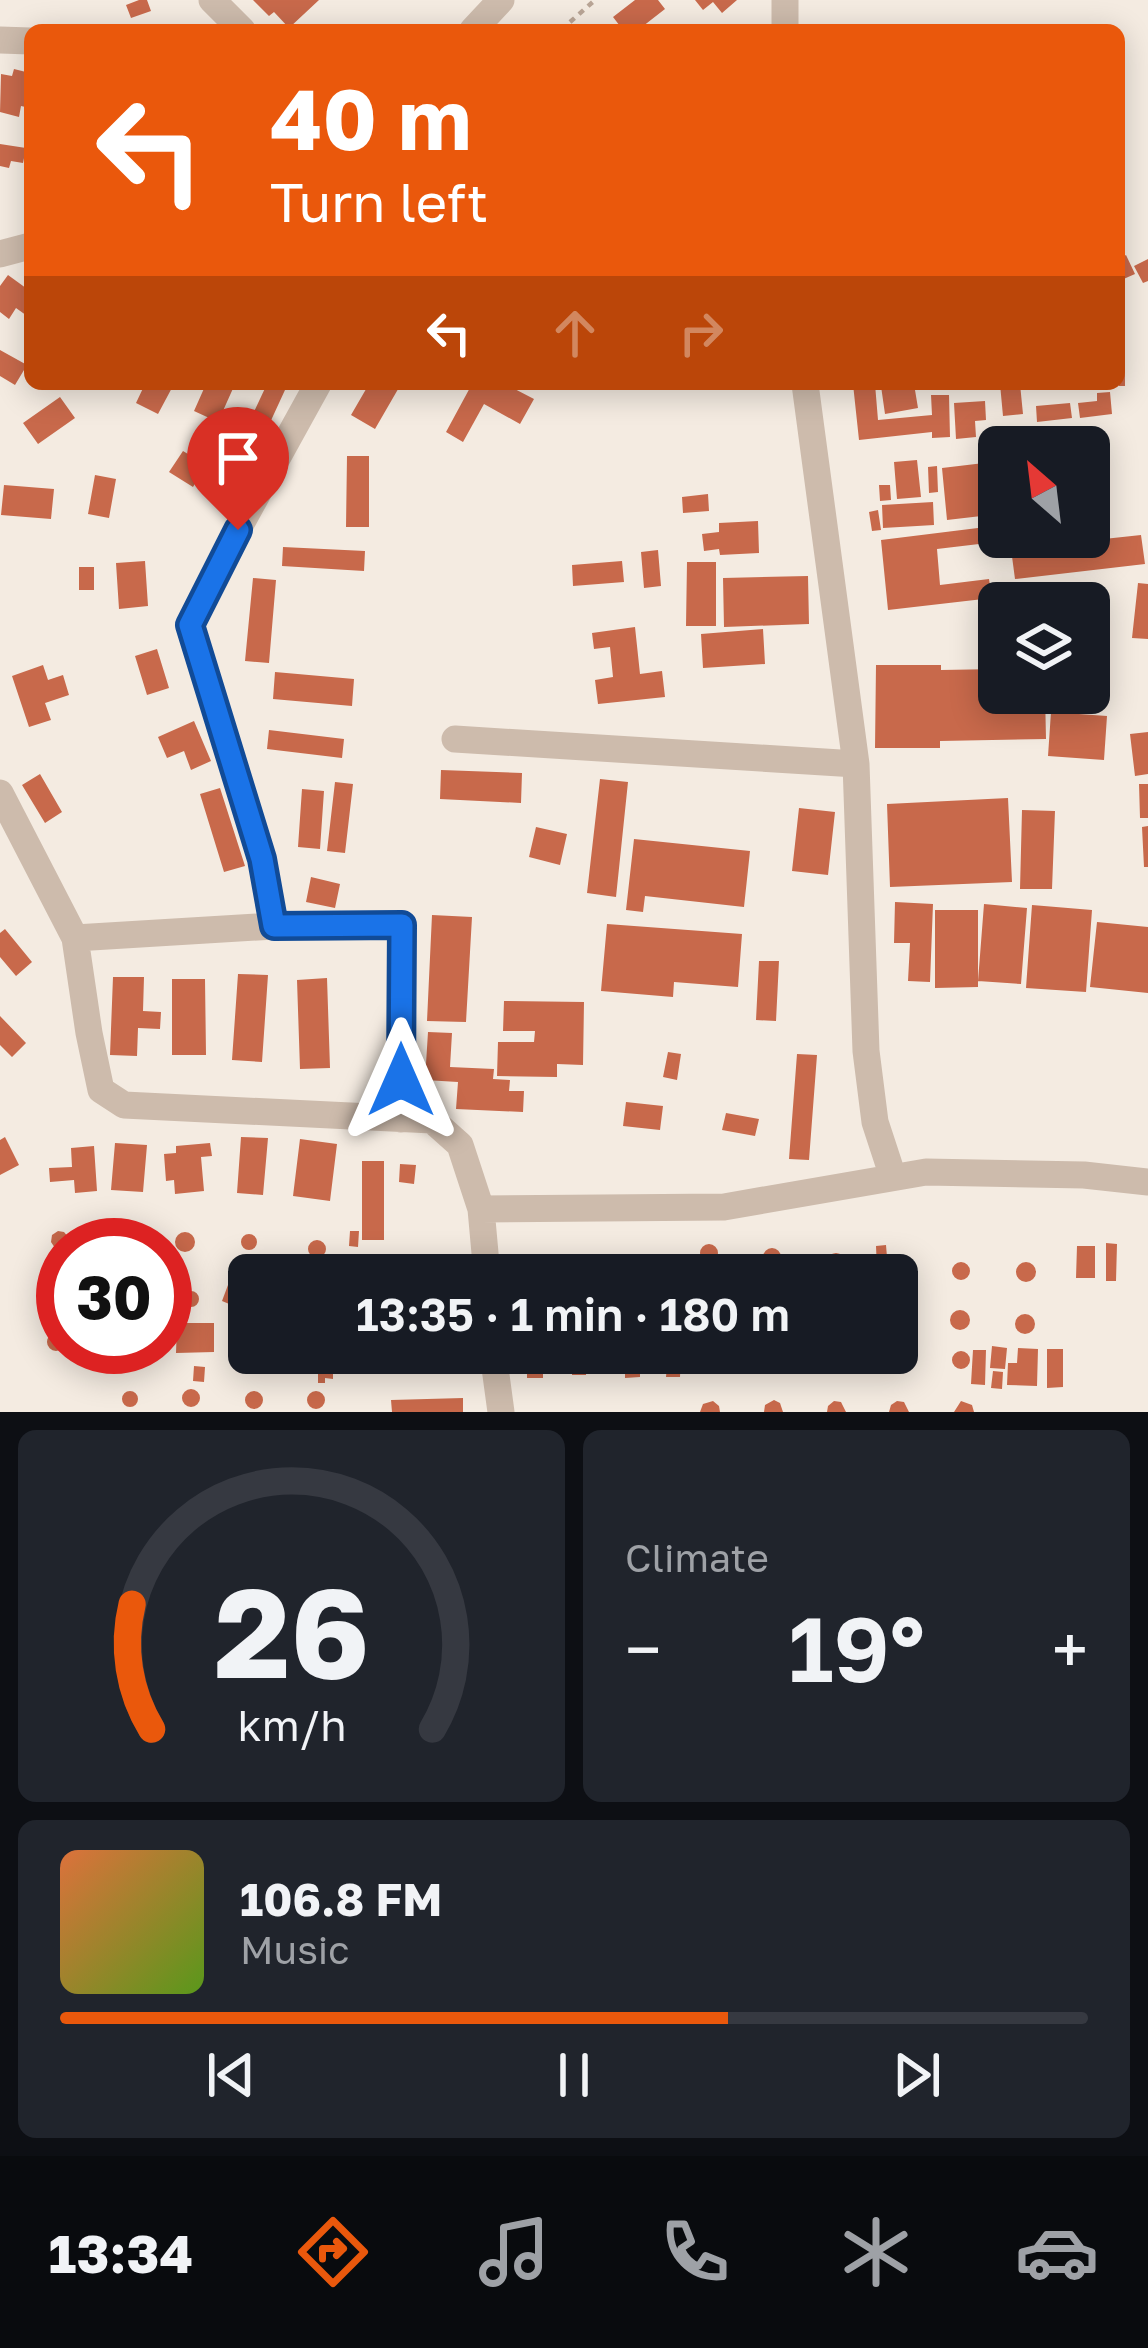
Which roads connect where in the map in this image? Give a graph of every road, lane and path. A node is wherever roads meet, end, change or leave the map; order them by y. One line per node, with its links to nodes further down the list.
1 (212, 0): 3 (street)
2 (595, 0): 4 (path)
3 (231, 24)
4 (568, 24)
5 (315, 390): 7 (street)
6 (806, 390): 9 (street)
7 (190, 625): 11 (lane)
8 (455, 740): 9 (street)
9 (856, 764): 14 (street)
10 (0, 793): 12 (street)
11 (274, 926): 12 (street); 13 (street)
12 (75, 938): 13 (street)
13 (401, 1119): 16 (street)
14 (893, 1177): 15 (street); 16 (street)
15 (1148, 1182)
16 (481, 1209): 17 (street)
17 (485, 1254)
18 (496, 1374): 19 (street)
19 (501, 1412)

